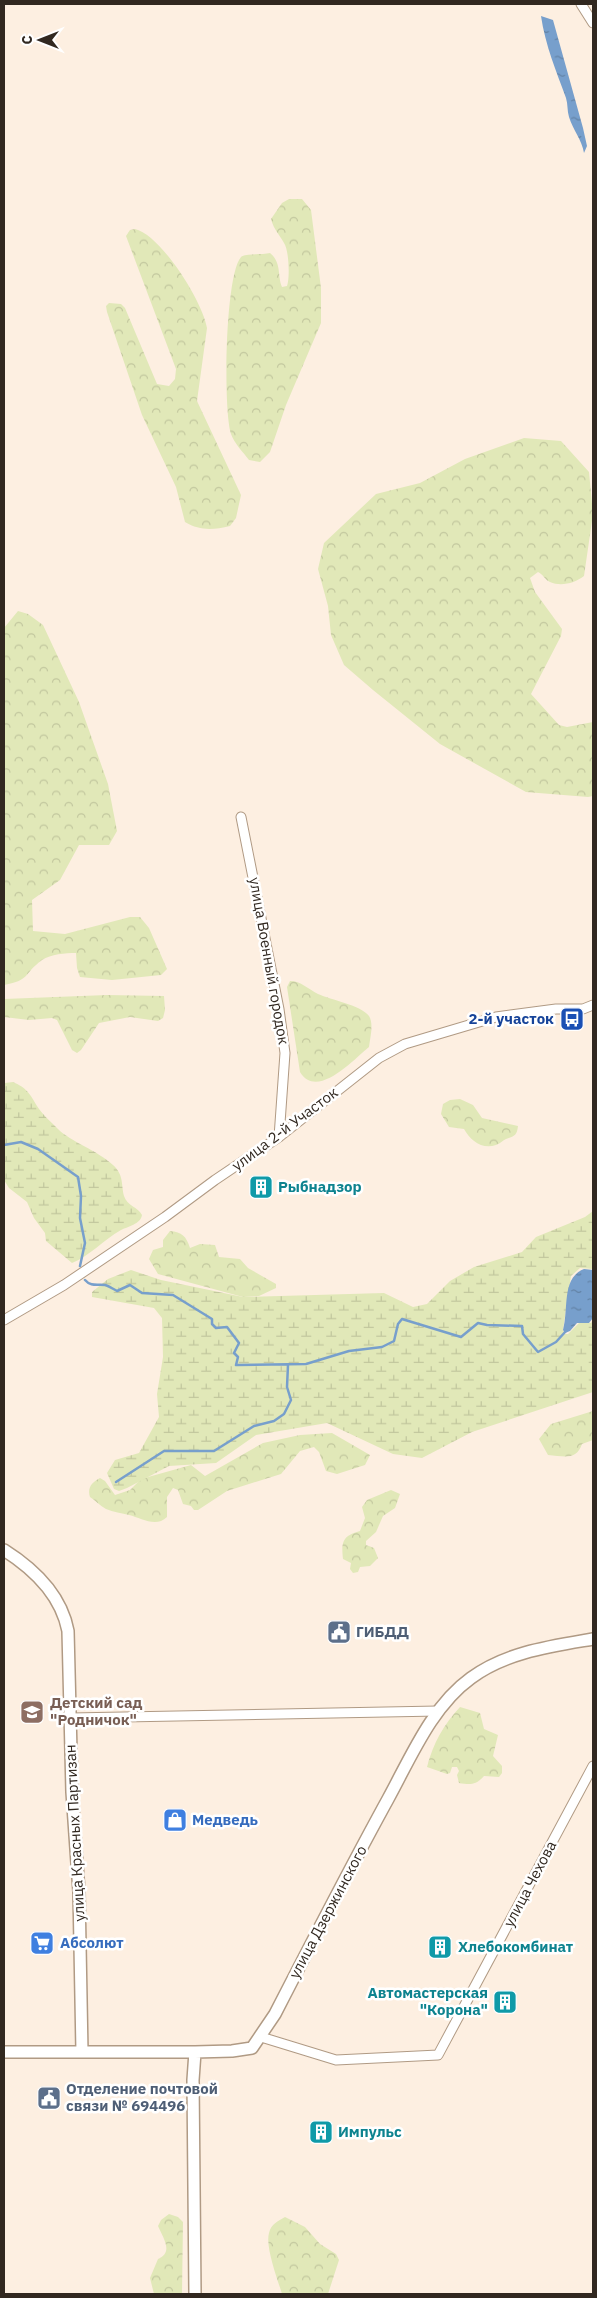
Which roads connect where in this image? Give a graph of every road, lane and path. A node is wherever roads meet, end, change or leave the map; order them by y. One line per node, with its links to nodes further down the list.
1 (581, 4): 2 (street)
2 (593, 24)
3 (241, 817): 5 (street, улица Военный городок)
4 (593, 1005): 5 (street, улица 2-й Участок)
5 (279, 1137): 6 (street, улица 2-й Участок)
6 (4, 1320)
7 (4, 1550): 10 (street, улица Красных Партизан)
8 (593, 1639): 9 (street, улица Дзержинского)
9 (438, 1711): 10 (street); 12 (street, улица Дзержинского)
10 (70, 1718): 14 (street, улица Красных Партизан)
11 (593, 1766): 12 (street, улица Чехова)
12 (261, 2037): 15 (street, улица Дзержинского)
13 (4, 2052): 14 (street, улица Дзержинского)
14 (82, 2052): 15 (street, улица Дзержинского)
15 (195, 2052): 16 (street)
16 (195, 2294)

